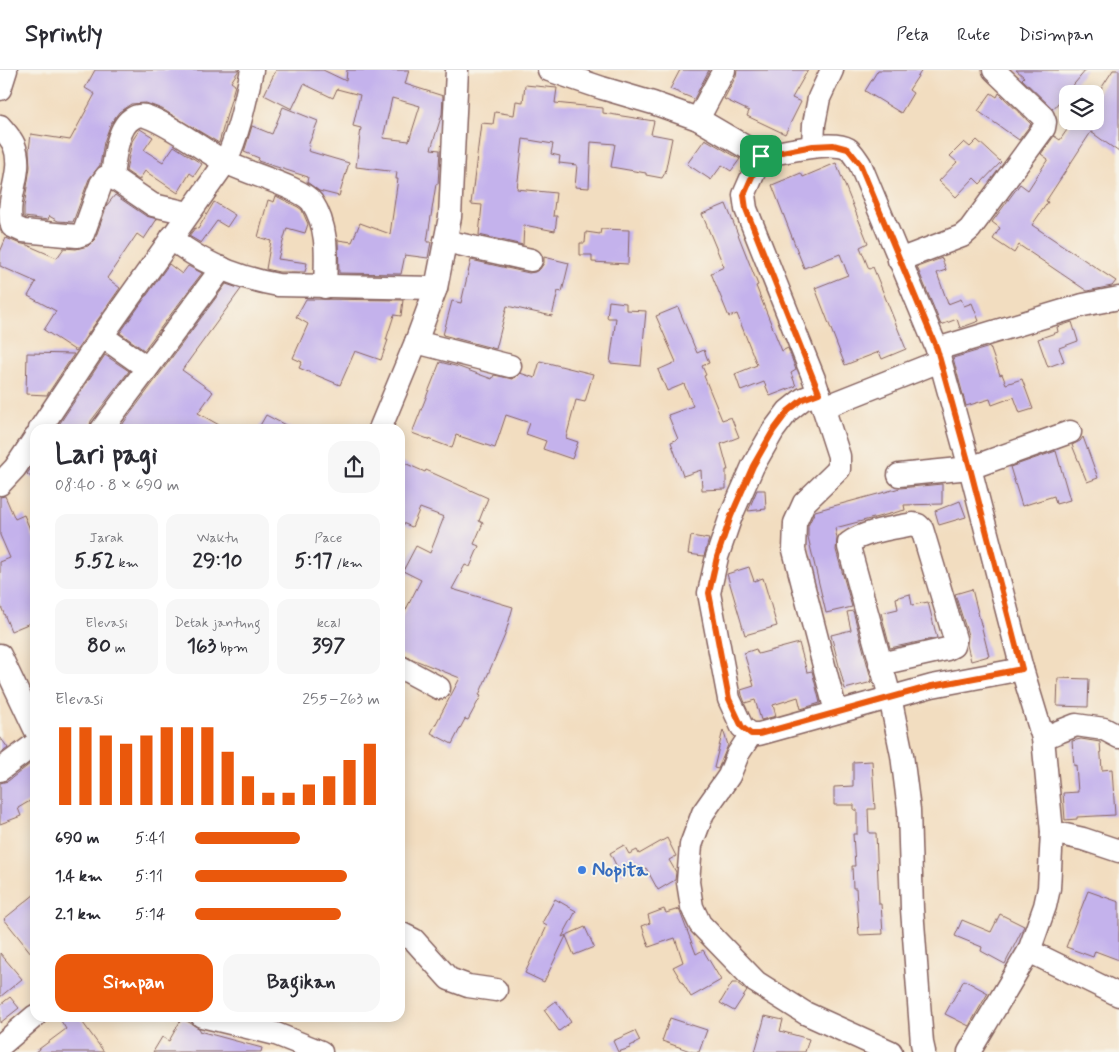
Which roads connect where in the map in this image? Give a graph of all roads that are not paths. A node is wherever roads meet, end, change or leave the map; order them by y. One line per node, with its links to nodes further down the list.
1 (6, 70): 9 (street)
2 (252, 70): 14 (street)
3 (457, 70): 18 (street)
4 (549, 70): 8 (street)
5 (724, 70): 10 (street)
6 (832, 70): 12 (street)
7 (994, 70): 20 (street)
8 (605, 79): 10 (street)
9 (0, 90)
10 (698, 119): 13 (street)
11 (0, 126): 15 (street)
12 (813, 146): 13 (street); 20 (street)
13 (761, 156): 30 (street)
14 (225, 163): 15 (street); 16 (street); 22 (street)
15 (112, 177): 16 (street)
16 (188, 213): 17 (street)
17 (170, 238): 21 (street); 25 (street)
18 (445, 241): 19 (street); 23 (street)
19 (531, 260)
20 (899, 260): 27 (street)
21 (222, 268): 22 (street); 29 (street)
22 (326, 287): 23 (street)
23 (436, 288): 26 (street)
24 (1119, 298): 27 (street)
25 (102, 336): 29 (street); 31 (street)
26 (416, 342): 28 (street); 33 (street)
27 (939, 355): 30 (street); 36 (street)
28 (510, 366)
29 (147, 368): 32 (street)
30 (821, 400): 47 (street); 49 (street)
31 (43, 424)
32 (106, 424)
33 (382, 424)
34 (1070, 432): 36 (street)
35 (30, 446): 38 (street)
36 (970, 468): 37 (street); 42 (street)
37 (899, 475)
38 (0, 484)
39 (947, 649): 41 (street); 41 (street); 44 (street)
40 (0, 655): 48 (street)
41 (880, 664): 46 (street)
42 (1022, 669): 44 (street); 51 (street)
43 (405, 670): 45 (street)
44 (956, 681): 46 (street)
45 (439, 688)
46 (890, 697): 47 (street); 65 (street)
47 (836, 712): 49 (street)
48 (30, 718)
49 (751, 734): 64 (street)
50 (1119, 736): 51 (street)
51 (1044, 738): 54 (street)
52 (30, 748): 53 (street)
53 (0, 770)
54 (1052, 832): 55 (street); 57 (street)
55 (1119, 851)
56 (405, 936): 58 (street)
57 (1029, 951): 59 (street); 66 (street)
58 (496, 990)
59 (1119, 995)
60 (30, 1020): 62 (street)
61 (227, 1022): 63 (street)
62 (0, 1046)
63 (321, 1052)
64 (891, 1052)
65 (924, 1052)
66 (969, 1052)

